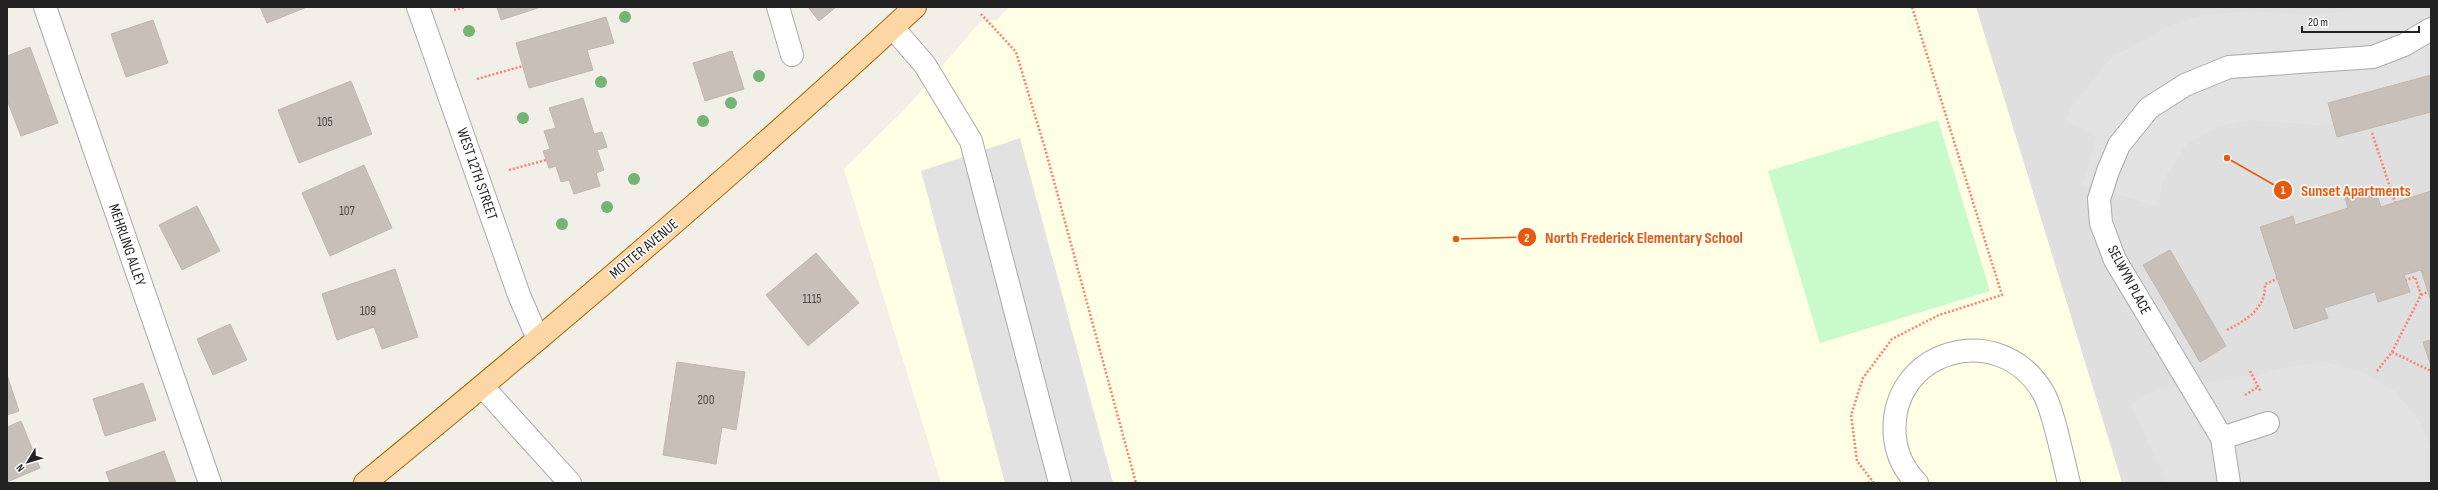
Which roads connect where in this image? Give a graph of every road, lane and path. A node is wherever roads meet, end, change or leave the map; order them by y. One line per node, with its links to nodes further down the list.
1 (45, 7): 31 (street, MEHRLING ALLEY)
2 (418, 7): 23 (street, WEST 12TH STREET)
3 (466, 7): 7 (path)
4 (778, 7): 11 (street)
5 (915, 7): 9 (main road, MOTTER AVENUE)
6 (1912, 7): 30 (path)
7 (453, 10)
8 (981, 14): 35 (path)
9 (893, 28): 23 (main road, MOTTER AVENUE); 34 (street)
10 (2431, 29): 29 (street, SELWYN PLACE)
11 (792, 55)
12 (523, 66): 13 (path)
13 (475, 80)
14 (2372, 133): 17 (path)
15 (546, 160): 16 (path)
16 (502, 172)
17 (2395, 202)
18 (2277, 279): 22 (path)
19 (2406, 280): 21 (path)
20 (2428, 292): 21 (path)
21 (2421, 295): 24 (path)
22 (2227, 330)
23 (538, 339): 27 (main road, MOTTER AVENUE)
24 (2392, 352): 25 (path); 26 (path)
25 (2377, 371)
26 (2431, 372)
27 (483, 387): 32 (main road, MOTTER AVENUE); 33 (street)
28 (2268, 423): 29 (street)
29 (2222, 438): 39 (street, SELWYN PLACE)
30 (1873, 482): 36 (path)
31 (210, 483)
32 (365, 483)
33 (570, 483)
34 (1060, 483)
35 (1136, 483)
36 (1868, 483)
37 (1917, 483): 38 (street)
38 (2069, 483)
39 (2229, 483)

